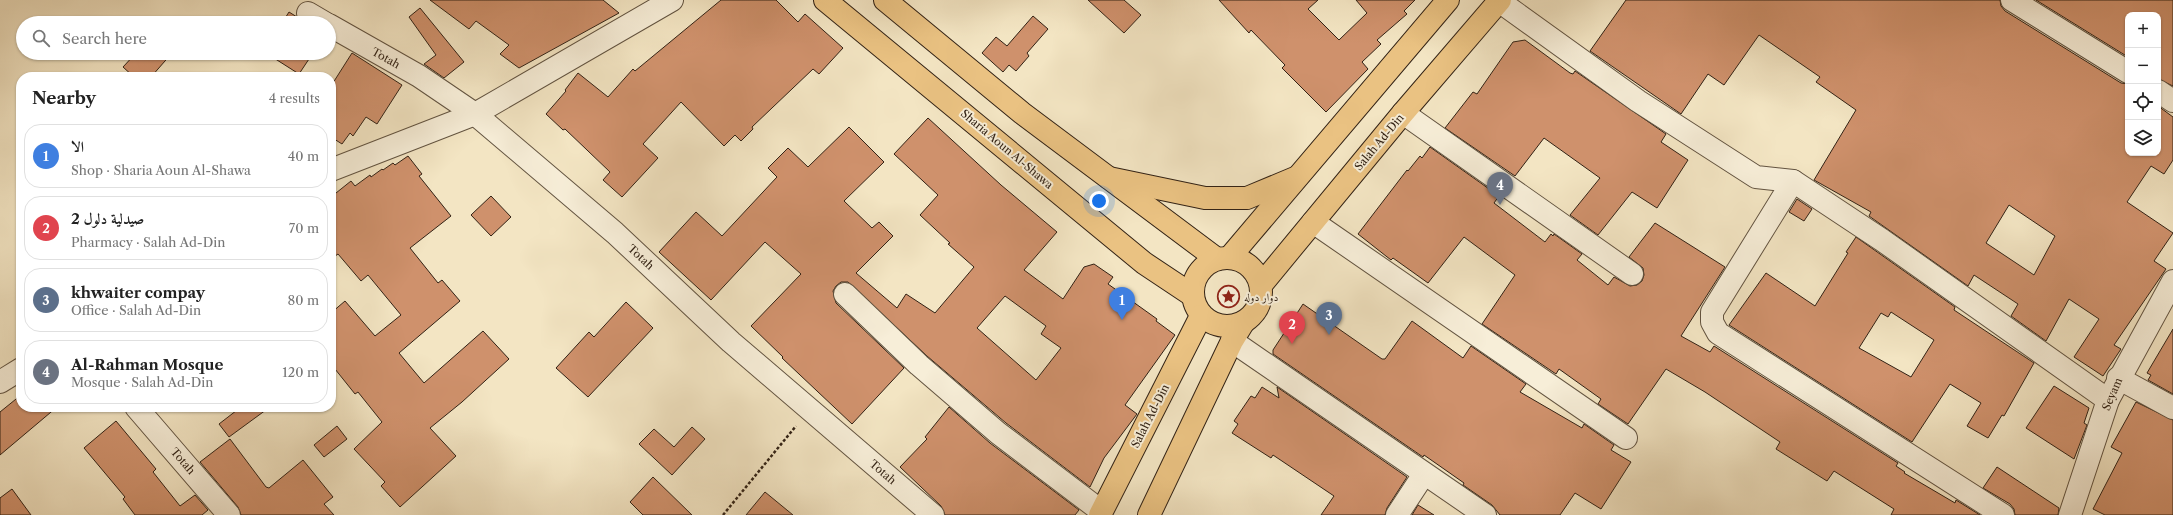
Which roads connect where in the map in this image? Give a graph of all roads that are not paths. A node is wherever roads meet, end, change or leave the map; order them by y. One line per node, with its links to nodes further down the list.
1 (672, 0): 12 (street)
2 (825, 0): 23 (main road, Sharia Aoun Al-Shawa)
3 (885, 0): 15 (main road)
4 (1448, 0): 14 (main road)
5 (2012, 0): 8 (street)
6 (1500, 1): 11 (main road, Salah Ad-Din); 16 (street)
7 (336, 29): 12 (street, Totah)
8 (2125, 70)
9 (2161, 93): 10 (street)
10 (2173, 101)
11 (1403, 113): 17 (main road, Salah Ad-Din); 19 (street)
12 (475, 114): 13 (street); 37 (street, Totah)
13 (336, 168)
14 (1300, 176): 15 (main road); 18 (main road)
15 (1109, 178): 18 (main road)
16 (1794, 181): 29 (street); 41 (street)
17 (1313, 222): 21 (main road, Salah Ad-Din); 32 (street)
18 (1223, 259): 21 (main road); 23 (main road)
19 (1632, 274)
20 (2173, 281): 27 (street, Seyam)
21 (1261, 285): 25 (main road)
22 (845, 294): 34 (street)
23 (1192, 295): 24 (main road)
24 (1201, 316): 25 (main road); 34 (main road, Salah Ad-Din)
25 (1237, 332): 33 (street); 38 (main road)
26 (16, 372): 28 (street)
27 (2118, 378): 29 (street, Seyam); 30 (street)
28 (0, 382)
29 (2108, 400): 35 (street, Seyam)
30 (2173, 408)
31 (140, 412): 36 (street, Totah)
32 (1626, 438)
33 (1424, 474): 39 (street); 40 (street)
34 (1100, 513)
35 (2074, 514)
36 (229, 515)
37 (933, 515)
38 (1149, 515)
39 (1397, 515)
40 (1485, 515)
41 (2003, 515)

